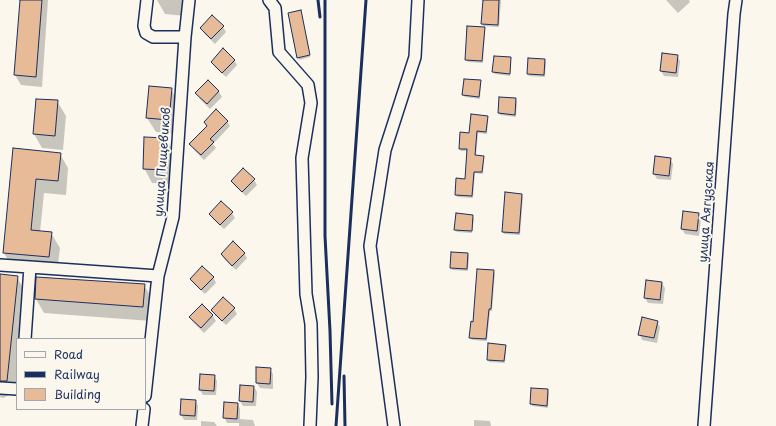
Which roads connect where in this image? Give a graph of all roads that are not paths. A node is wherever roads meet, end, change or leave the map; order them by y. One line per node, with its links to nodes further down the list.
1 (147, 0): 6 (street)
2 (189, 0): 6 (street, улица Пищевиков)
3 (269, 0): 16 (street)
4 (418, 0): 17 (street)
5 (736, 0): 18 (street, улица Аягузская)
6 (185, 36): 9 (street, улица Пищевиков)
7 (0, 264): 8 (street)
8 (30, 267): 9 (street); 10 (street)
9 (158, 276): 11 (street, улица Пищевиков)
10 (25, 338)
11 (146, 387)
12 (0, 388): 13 (street)
13 (16, 389)
14 (144, 410): 15 (street)
15 (142, 426)
16 (310, 426)
17 (394, 426)
18 (704, 426)

